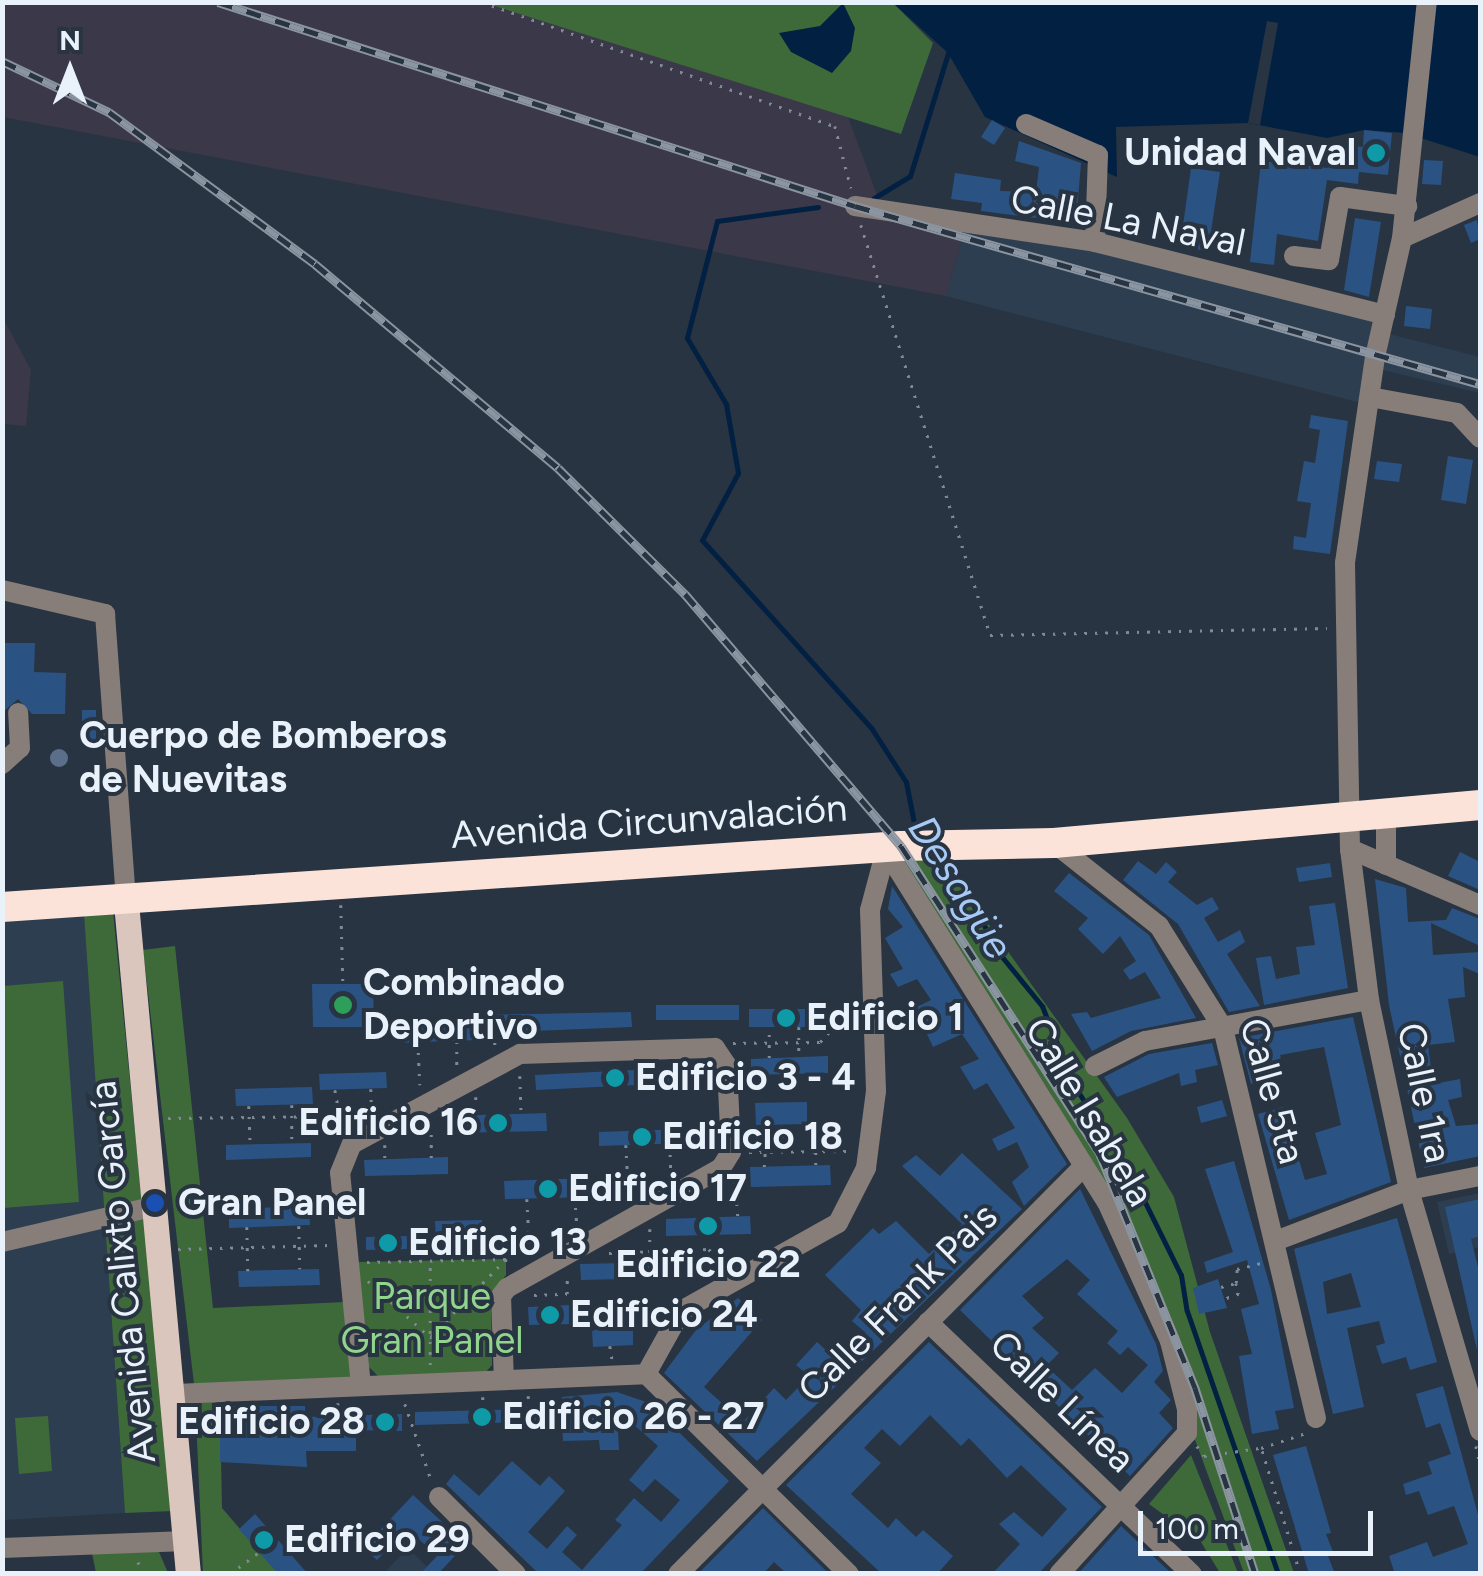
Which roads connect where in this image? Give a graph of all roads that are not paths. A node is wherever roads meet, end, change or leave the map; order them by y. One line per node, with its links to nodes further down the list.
1 (1427, 2): 5 (street, Calle 1ra)
2 (1026, 124): 6 (street)
3 (1480, 203): 5 (street)
4 (855, 206): 6 (street, Calle La Naval)
5 (1404, 224): 7 (street); 8 (street, Calle 1ra)
6 (1096, 242): 8 (street, Calle La Naval)
7 (1294, 256)
8 (1386, 315): 9 (street, Calle 1ra)
9 (1370, 397): 10 (street); 16 (street, Calle 1ra)
10 (1480, 438)
11 (2, 590): 20 (street)
12 (18, 714): 13 (street)
13 (2, 764)
14 (1480, 805): 15 (highway, Avenida Circunvalación)
15 (1386, 816): 16 (highway, Avenida Circunvalación); 19 (street)
16 (1349, 835): 17 (highway, Avenida Circunvalación); 19 (street); 23 (street, Calle 1ra)
17 (1054, 842): 18 (highway, Avenida Circunvalación); 24 (street, Calle 5ta)
18 (886, 849): 20 (highway, Avenida Circunvalación); 26 (street, Calle Isabela); 33 (street)
19 (1386, 864): 21 (street)
20 (126, 903): 22 (highway, Avenida Circunvalación); 29 (main road, Avenida Calixto García)
21 (1480, 905)
22 (2, 906)
23 (1369, 1000): 24 (street); 28 (street, Calle 1ra)
24 (1223, 1028): 25 (street); 31 (street, Calle 5ta)
25 (1095, 1066)
26 (1083, 1167): 32 (street, Calle Frank Pais); 42 (street, Calle Isabela)
27 (1480, 1176): 28 (street)
28 (1410, 1190): 31 (street); 35 (street, Calle 1ra)
29 (156, 1206): 30 (street); 37 (main road, Avenida Calixto García)
30 (2, 1242)
31 (1279, 1246): 38 (street, Calle 5ta)
32 (928, 1322): 40 (street, Calle Frank Pais); 42 (street, Calle Línea)
33 (646, 1374): 34 (street); 40 (street)
34 (504, 1380): 36 (street); 36 (street)
35 (1474, 1381): 39 (street, Calle 1ra)
36 (362, 1386): 37 (street)
37 (175, 1394): 43 (main road, Avenida Calixto García)
38 (1308, 1423)
39 (1480, 1432)
40 (761, 1490): 47 (street, Calle Frank Pais); 48 (street)
41 (438, 1497): 46 (street)
42 (1122, 1506): 49 (street); 50 (street, Calle Línea)
43 (186, 1541): 44 (street); 45 (main road, Avenida Calixto García)
44 (2, 1548)
45 (188, 1574)
46 (516, 1574)
47 (678, 1574)
48 (850, 1574)
49 (1059, 1574)
50 (1192, 1574)

